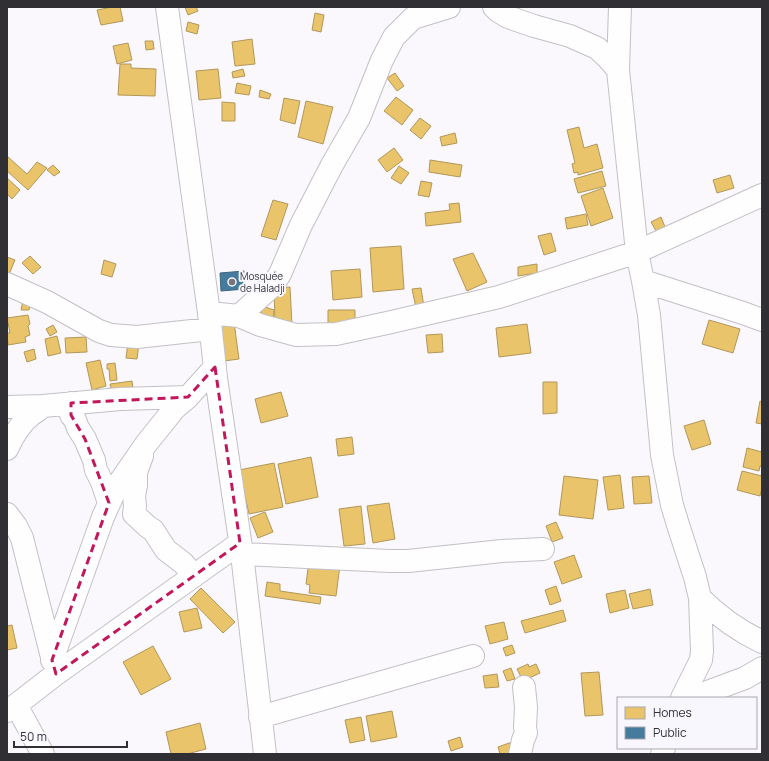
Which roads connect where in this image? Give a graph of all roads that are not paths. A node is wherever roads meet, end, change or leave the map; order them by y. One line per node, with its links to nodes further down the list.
1 (167, 7): 13 (street)
2 (450, 7): 5 (street)
3 (494, 7): 6 (street)
4 (620, 7): 6 (street)
5 (412, 13): 11 (street)
6 (618, 70): 8 (street)
7 (762, 195): 8 (street)
8 (637, 252): 9 (street); 11 (street)
9 (643, 281): 12 (street); 26 (street)
10 (7, 284): 13 (street)
11 (240, 316): 13 (street)
12 (762, 320)
13 (210, 321): 14 (street)
14 (215, 367): 15 (street); 23 (street)
15 (188, 397): 16 (street); 19 (street)
16 (71, 403): 17 (street); 21 (street)
17 (43, 406): 18 (street); 20 (street)
18 (7, 407)
19 (146, 444): 21 (street); 25 (street)
20 (7, 449)
21 (109, 503): 29 (street)
22 (7, 514): 29 (street)
23 (241, 549): 24 (street); 25 (street); 35 (street)
24 (543, 550)
25 (194, 576): 29 (street)
26 (700, 598): 27 (street); 32 (street)
27 (762, 642)
28 (473, 656): 35 (street)
29 (54, 667): 34 (street)
30 (762, 668): 33 (street)
31 (524, 686): 38 (street)
32 (682, 697)
33 (698, 697)
34 (12, 708): 36 (street)
35 (260, 717): 37 (street)
36 (43, 754)
37 (265, 754)
38 (520, 754)

